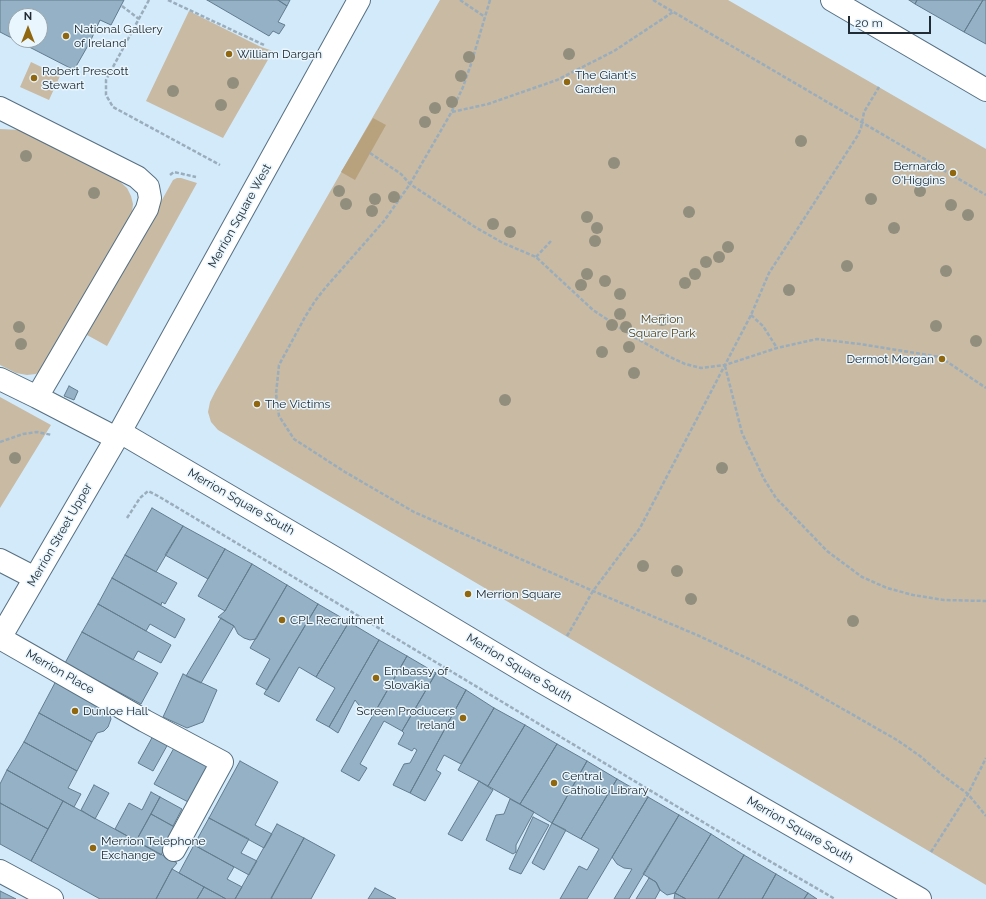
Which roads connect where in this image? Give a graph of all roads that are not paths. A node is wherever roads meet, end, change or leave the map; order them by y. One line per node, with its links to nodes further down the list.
1 (359, 0): 7 (street, Merrion Square West)
2 (832, 0): 3 (street)
3 (986, 90)
4 (0, 108): 6 (street)
5 (0, 378): 6 (street, Merrion Square South)
6 (37, 397): 7 (street, Merrion Square South)
7 (118, 435): 9 (street, Merrion Street Upper); 14 (street, Merrion Square South)
8 (0, 560): 9 (street)
9 (35, 578): 10 (street, Merrion Street Upper)
10 (0, 638): 11 (street, Merrion Place)
11 (174, 850)
12 (0, 871): 13 (street)
13 (52, 899)
14 (920, 899)

